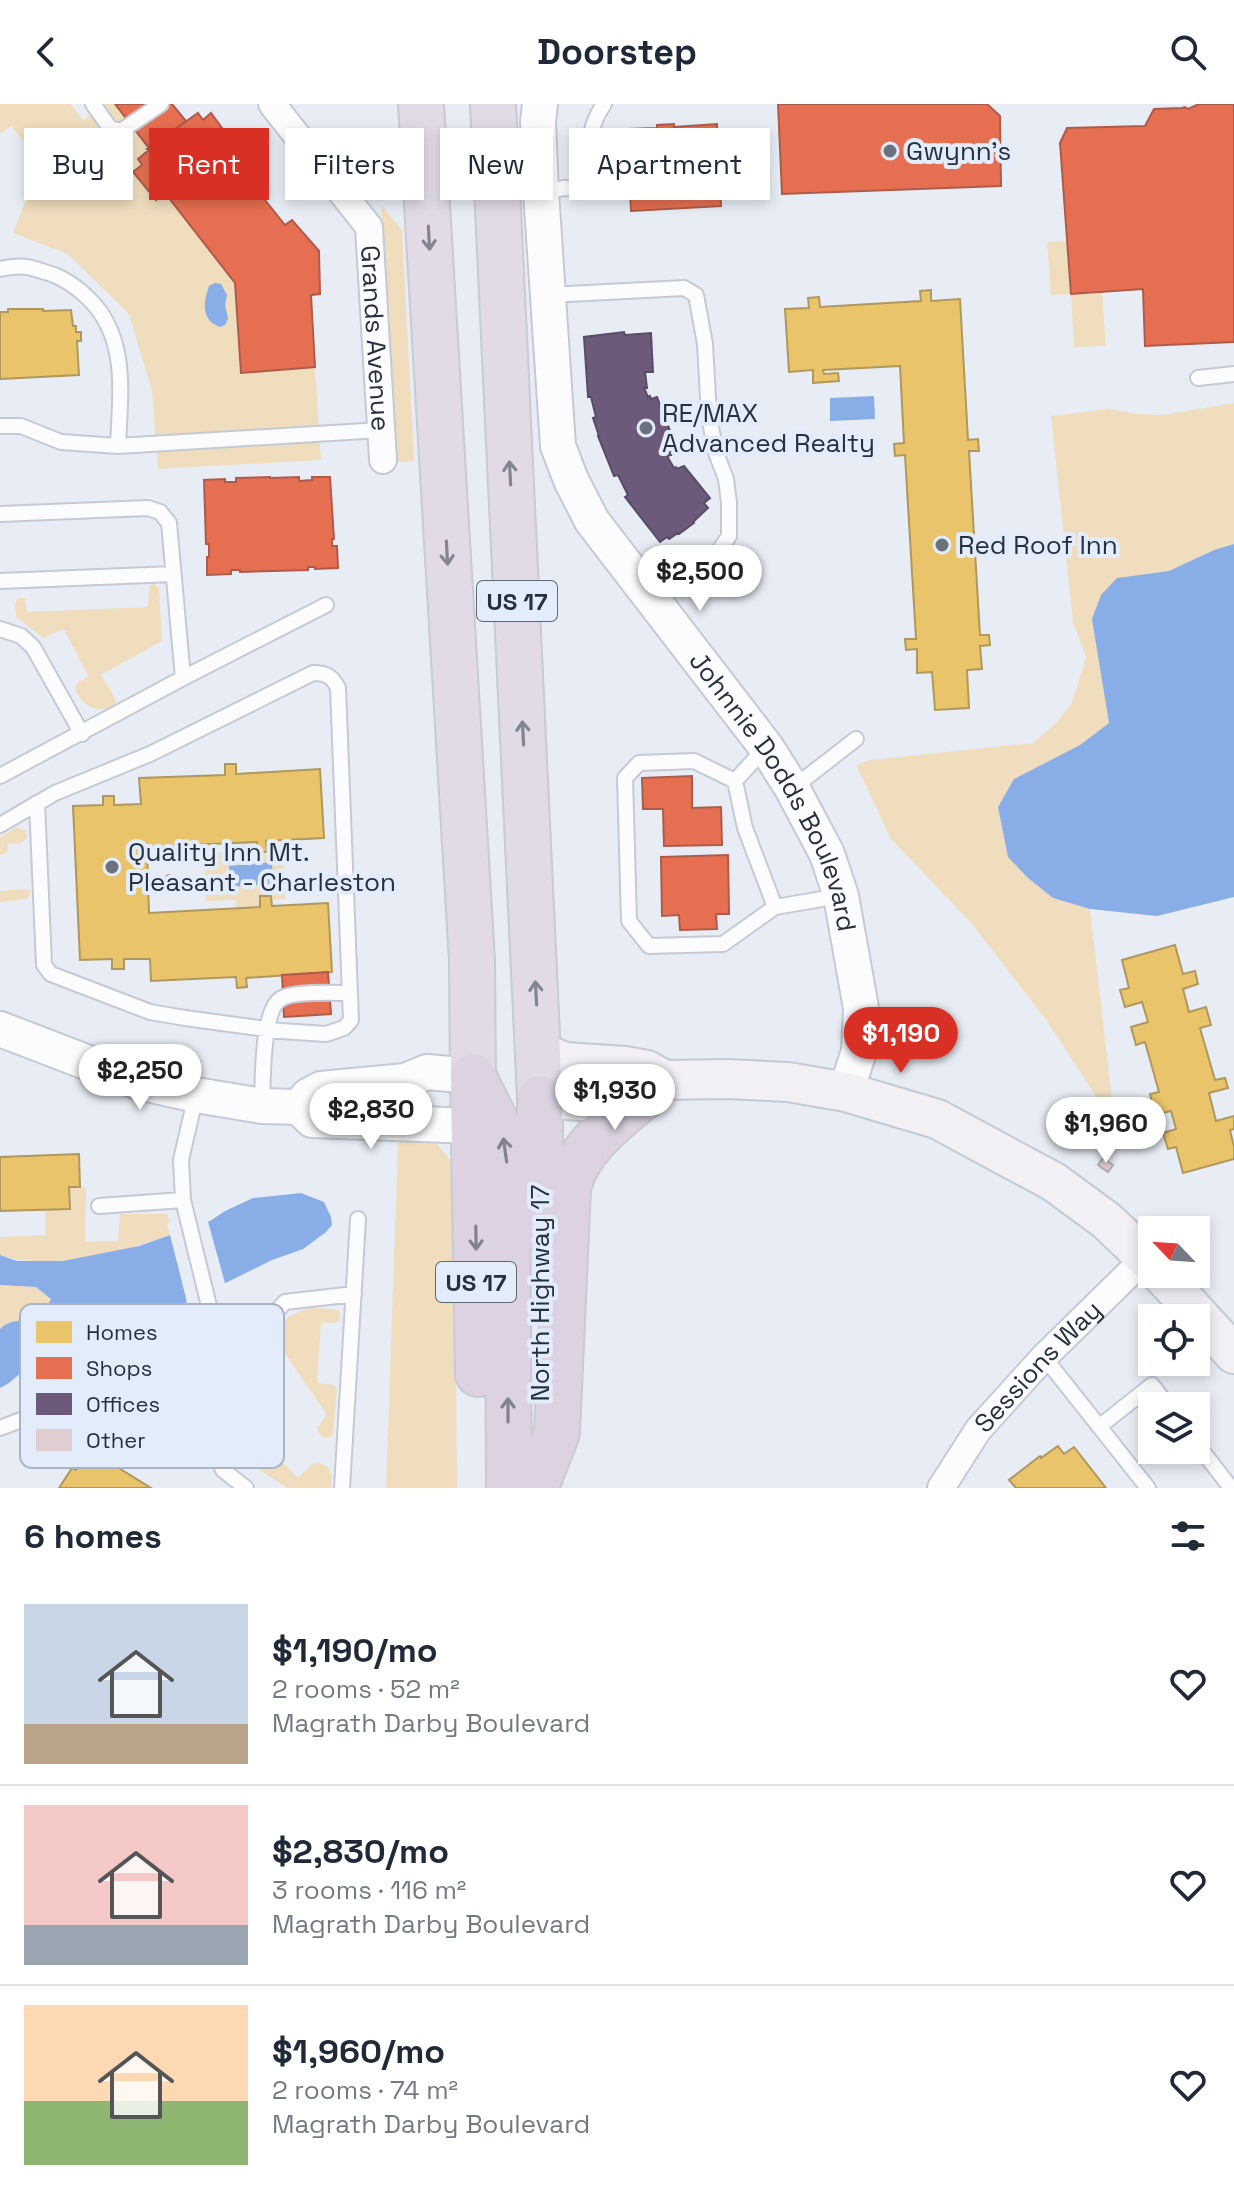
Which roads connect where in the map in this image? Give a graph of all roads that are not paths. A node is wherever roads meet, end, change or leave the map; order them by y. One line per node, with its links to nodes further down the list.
1 (93, 104): 2 (lane)
2 (161, 104)
3 (272, 104): 16 (street, Grands Avenue)
4 (421, 104): 26 (highway, US 17, one-way to 26)
5 (493, 104): 40 (highway, US 17, one-way to 5)
6 (540, 104): 8 (street, Johnnie Dodds Boulevard)
7 (604, 104): 9 (lane)
8 (538, 128)
9 (553, 190)
10 (542, 200): 12 (street, Johnnie Dodds Boulevard)
11 (0, 269): 17 (lane)
12 (549, 295): 22 (street, Johnnie Dodds Boulevard); 22 (lane)
13 (1234, 374): 14 (lane)
14 (1198, 378)
15 (0, 426): 17 (lane)
16 (381, 430): 17 (lane); 18 (street, Grands Avenue)
17 (118, 446)
18 (383, 460)
19 (0, 514): 20 (lane)
20 (173, 574): 21 (lane); 25 (lane)
21 (0, 581)
22 (654, 602): 29 (street, Johnnie Dodds Boulevard)
23 (326, 605): 25 (lane)
24 (0, 629): 27 (lane)
25 (183, 678): 27 (lane)
26 (456, 697): 41 (highway, US 17); 45 (highway)
27 (82, 734): 30 (lane)
28 (856, 739): 32 (lane)
29 (766, 747): 31 (lane); 32 (street, Johnnie Dodds Boulevard)
30 (0, 776)
31 (735, 781): 36 (lane); 36 (lane)
32 (792, 788): 35 (street, Johnnie Dodds Boulevard)
33 (37, 803): 34 (lane); 37 (lane); 39 (lane)
34 (0, 825)
35 (841, 896): 36 (lane); 43 (street, Johnnie Dodds Boulevard)
36 (775, 907)
37 (350, 993): 39 (lane); 39 (lane)
38 (0, 1029): 44 (street)
39 (266, 1029): 46 (lane)
40 (538, 1051): 42 (main road); 45 (highway, US 17)
41 (473, 1076): 47 (street); 48 (highway, US 17); 68 (highway, one-way to 41)
42 (657, 1086): 43 (main road); 45 (main road); 68 (highway)
43 (846, 1092): 52 (main road)
44 (196, 1095): 46 (street); 49 (lane)
45 (540, 1098): 68 (highway, North Highway 17 / US 17)
46 (262, 1106): 47 (street)
47 (299, 1107): 48 (street)
48 (474, 1126): 72 (highway, US 17, one-way to 72)
49 (183, 1200): 50 (lane); 56 (lane)
50 (99, 1206)
51 (358, 1219): 55 (lane)
52 (1138, 1251)
53 (1138, 1278): 59 (street, Sessions Way)
54 (1174, 1288): 58 (main road)
55 (354, 1294): 57 (lane); 71 (lane)
56 (209, 1304)
57 (283, 1304)
58 (1234, 1354)
59 (1044, 1357): 64 (lane); 73 (street, Sessions Way)
60 (1143, 1392): 61 (lane)
61 (1157, 1392)
62 (1138, 1396): 64 (lane)
63 (20, 1420): 65 (lane)
64 (1100, 1426): 74 (lane)
65 (0, 1428)
66 (1210, 1460): 69 (lane)
67 (222, 1468): 70 (lane)
68 (529, 1485)
69 (1231, 1486)
70 (246, 1488)
71 (342, 1488)
72 (479, 1488)
73 (941, 1488)
74 (1148, 1488)

